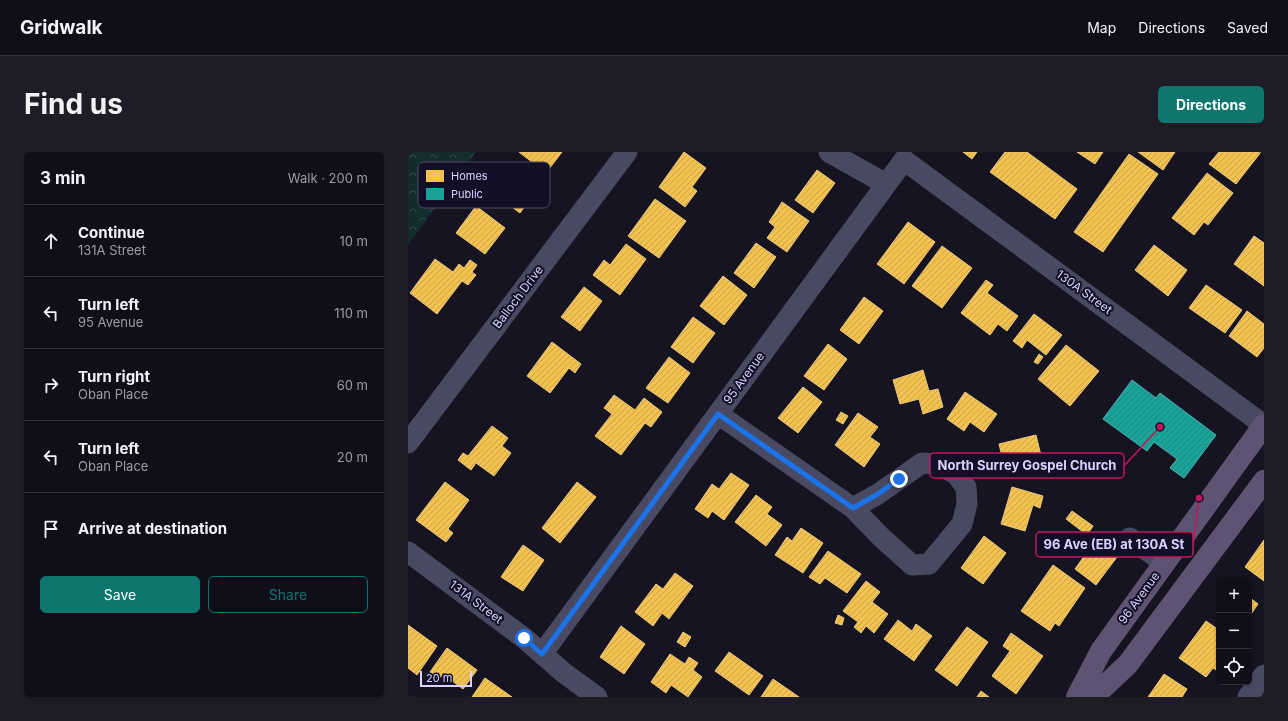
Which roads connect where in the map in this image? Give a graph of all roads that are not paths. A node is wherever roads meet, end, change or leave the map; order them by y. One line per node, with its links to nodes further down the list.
1 (627, 152): 7 (street, Balloch Drive)
2 (829, 152): 4 (street)
3 (904, 160): 4 (street, 95 Avenue); 6 (street, 130A Street)
4 (886, 184): 5 (street, 95 Avenue)
5 (718, 414): 9 (street); 13 (street, 95 Avenue)
6 (1264, 425): 12 (main road, 96 Avenue)
7 (408, 442)
8 (1264, 481): 17 (main road)
9 (853, 508): 9 (street)
10 (1130, 538): 12 (street)
11 (408, 552): 13 (street, 131A Street)
12 (1164, 563): 16 (main road, 96 Avenue)
13 (542, 654): 15 (street, 131A Street)
14 (1264, 675): 18 (street)
15 (597, 697)
16 (1077, 697)
17 (1093, 697)
18 (1248, 697)

